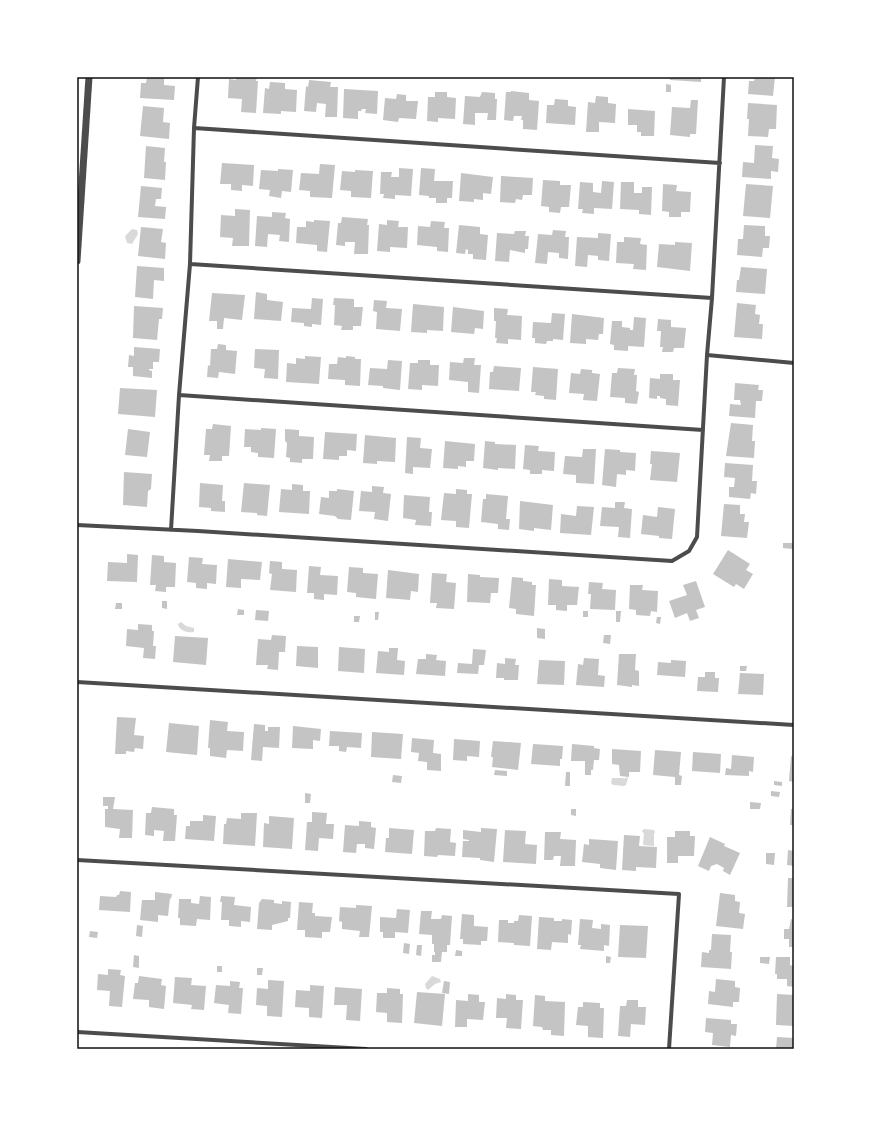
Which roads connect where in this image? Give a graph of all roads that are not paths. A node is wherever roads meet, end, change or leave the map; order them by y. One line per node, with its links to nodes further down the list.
1 (88, 77): 6 (street)
2 (198, 77): 4 (street)
3 (724, 77): 5 (street)
4 (194, 128): 5 (street); 7 (street)
5 (720, 163): 8 (street)
6 (77, 261)
7 (190, 264): 8 (street); 11 (street)
8 (712, 298): 9 (street)
9 (707, 355): 10 (street); 12 (street)
10 (794, 363)
11 (179, 395): 12 (street); 14 (street)
12 (703, 430): 14 (street)
13 (77, 525): 14 (street)
14 (170, 530)
15 (77, 682): 16 (street)
16 (794, 725)
17 (77, 860): 20 (street)
18 (77, 1032): 19 (street)
19 (366, 1049)
20 (669, 1049)

